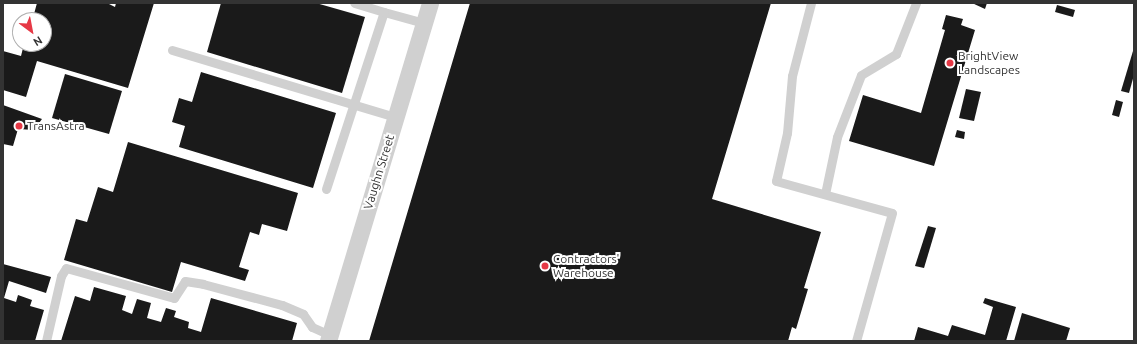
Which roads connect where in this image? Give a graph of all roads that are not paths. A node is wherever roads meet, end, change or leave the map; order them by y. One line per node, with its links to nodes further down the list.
1 (354, 3): 5 (lane)
2 (430, 3): 6 (street, Vaughn Street)
3 (811, 3): 11 (lane)
4 (916, 3): 11 (lane)
5 (384, 12): 6 (lane); 8 (lane)
6 (424, 23): 9 (street, Vaughn Street)
7 (172, 50): 8 (lane)
8 (352, 104): 9 (lane); 10 (lane)
9 (395, 117): 12 (street, Vaughn Street)
10 (326, 189)
11 (825, 194): 14 (lane)
12 (329, 338): 13 (lane)
13 (46, 341)
14 (856, 341)

